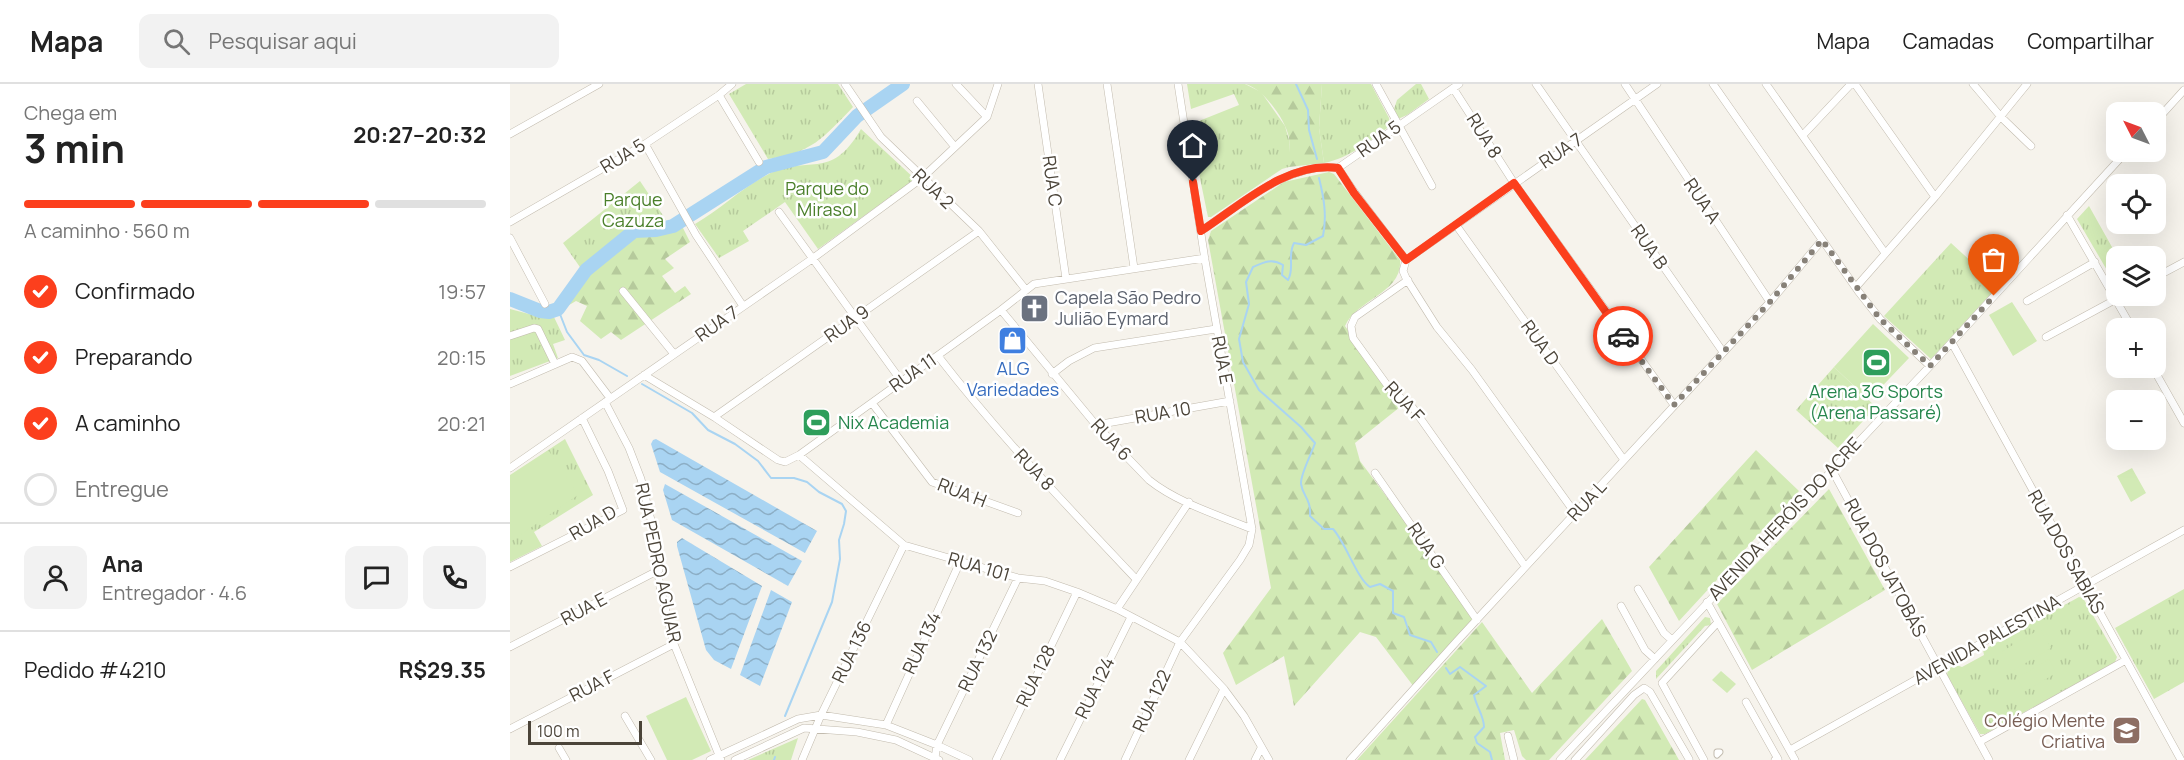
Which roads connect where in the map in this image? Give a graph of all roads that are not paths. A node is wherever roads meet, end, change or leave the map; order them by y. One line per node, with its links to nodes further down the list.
1 (599, 84): 28 (street)
2 (732, 84): 21 (street, RUA 5)
3 (845, 84): 37 (street, RUA 2)
4 (956, 84): 25 (street)
5 (998, 84): 25 (street)
6 (1038, 84): 58 (street, RUA C)
7 (1107, 84): 55 (street)
8 (1178, 84): 46 (street, RUA E)
9 (1376, 84): 27 (street)
10 (1536, 84): 30 (street, RUA B)
11 (1625, 84): 22 (street)
12 (1657, 84): 22 (street, RUA 7)
13 (1713, 84): 48 (street)
14 (1766, 84): 29 (street)
15 (1851, 84): 29 (street)
16 (1856, 84): 40 (street)
17 (1973, 84): 26 (street)
18 (2027, 84): 26 (street)
19 (1456, 86): 27 (street, RUA 5); 38 (street, RUA 8)
20 (2184, 90): 24 (street)
21 (719, 95): 31 (street, RUA 5); 34 (street)
22 (1636, 100): 30 (street, RUA 7); 63 (street, RUA A)
23 (916, 101): 33 (street)
24 (2166, 110)
25 (987, 117): 33 (street, RUA 7)
26 (2001, 117): 32 (street); 40 (street)
27 (1398, 126): 36 (street, RUA 5); 39 (street)
28 (510, 134)
29 (1803, 135): 49 (street)
30 (1576, 142): 38 (street, RUA 7); 74 (street, RUA B)
31 (645, 144): 43 (street, RUA 5); 67 (street)
32 (2031, 146)
33 (955, 147): 37 (street, RUA 7)
34 (759, 162)
35 (2117, 162): 42 (street, AVENIDA HERÓIS DO ACRE)
36 (1338, 168): 46 (street, RUA 5); 52 (street)
37 (922, 178): 45 (street, RUA 2); 51 (street, RUA 7)
38 (1514, 183): 44 (street, RUA 7); 87 (street)
39 (1432, 186)
40 (1935, 197): 49 (street)
41 (779, 212): 51 (street)
42 (2067, 215): 53 (street); 73 (street, AVENIDA HERÓIS DO ACRE)
43 (510, 222)
44 (1456, 225): 52 (street, RUA 7); 93 (street, RUA D)
45 (979, 231): 61 (street, RUA 2); 69 (street, RUA 9)
46 (1201, 231): 50 (street, RUA E)
47 (510, 238): 65 (street)
48 (1822, 240): 60 (street); 63 (street, RUA L)
49 (1885, 253): 60 (street)
50 (1205, 258): 55 (street); 70 (street, RUA E)
51 (812, 259): 67 (street, RUA 7); 69 (street)
52 (1406, 260): 59 (street)
53 (2095, 262): 57 (street); 64 (street)
54 (2184, 262): 56 (street)
55 (1134, 268): 58 (street)
56 (2166, 272)
57 (2106, 278)
58 (1066, 279): 61 (street)
59 (1408, 280): 99 (street); 104 (street, RUA F)
60 (1856, 287): 78 (street)
61 (1026, 290): 68 (street, RUA 11)
62 (623, 291): 75 (street)
63 (1770, 302): 74 (street, RUA L)
64 (2027, 302)
65 (545, 304)
66 (2106, 304): 72 (street)
67 (743, 306): 75 (street, RUA 7)
68 (1001, 310): 76 (street, RUA 11); 79 (street, RUA 6)
69 (856, 317): 82 (street); 88 (street, RUA 9)
70 (1216, 329): 79 (street); 85 (street, RUA E)
71 (510, 336): 77 (street)
72 (2046, 337)
73 (1952, 343): 78 (street, AVENIDA HERÓIS DO ACRE); 109 (street, RUA DOS SABIÁS)
74 (1723, 352): 87 (street, RUA L)
75 (674, 354): 80 (street, RUA 7)
76 (938, 356): 82 (street, RUA 11); 108 (street, RUA 8)
77 (555, 363): 83 (street, RUA PEDRO AGUIAR); 84 (street, RUA PEDRO AGUIAR)
78 (1930, 366): 95 (street, AVENIDA HERÓIS DO ACRE)
79 (1053, 374): 91 (street, RUA 6)
80 (644, 375): 84 (street, RUA 7); 88 (street)
81 (2159, 378): 90 (street)
82 (902, 382): 86 (street, RUA 11)
83 (510, 384)
84 (608, 400): 89 (street, RUA 7); 106 (street, RUA PEDRO AGUIAR)
85 (1230, 400): 91 (street, RUA 10); 100 (street, RUA E)
86 (872, 403): 92 (street, RUA 11); 98 (street, RUA H)
87 (1674, 405): 93 (street, RUA L)
88 (714, 417): 92 (street)
89 (582, 418): 94 (street, RUA 7); 105 (street, RUA D)
90 (2184, 423)
91 (1096, 425): 97 (street, RUA 6)
92 (799, 455): 102 (street, RUA 101)
93 (1624, 460): 99 (street, RUA L)
94 (510, 468)
95 (1832, 470): 112 (street, AVENIDA HERÓIS DO ACRE); 124 (street, RUA DOS JATOBÁS)
96 (1375, 472): 116 (street, RUA G)
97 (1189, 502): 100 (street, RUA 6); 108 (street)
98 (1018, 513)
99 (1575, 513): 104 (street, RUA L)
100 (1252, 529): 119 (street)
101 (2184, 530): 109 (street, AVENIDA PALESTINA)
102 (904, 545): 103 (street, RUA 101); 127 (street, RUA 136)
103 (960, 562): 107 (street, RUA 101); 129 (street, RUA 134)
104 (1526, 566): 116 (street, RUA L)
105 (510, 567)
106 (659, 570): 120 (street, RUA PEDRO AGUIAR); 121 (street, RUA E)
107 (1018, 578): 111 (street, RUA 101); 134 (street, RUA 132)
108 (1136, 579): 114 (street)
109 (2084, 586): 123 (street, RUA DOS SABIÁS); 124 (street, AVENIDA PALESTINA)
110 (1638, 589): 118 (street)
111 (1077, 592): 114 (street, RUA 101); 147 (street, RUA 128)
112 (1707, 602): 117 (street); 118 (street, AVENIDA HERÓIS DO ACRE)
113 (1621, 606): 122 (street)
114 (1117, 609): 115 (street, RUA 101)
115 (1131, 617): 119 (street, RUA 101); 148 (street, RUA 124)
116 (1477, 620): 153 (street, RUA L)
117 (1718, 622): 137 (street); 157 (street)
118 (1672, 640): 122 (street, AVENIDA HERÓIS DO ACRE)
119 (1180, 642): 125 (street, RUA 101); 149 (street, RUA 122)
120 (674, 644): 131 (street, RUA F); 138 (street, RUA PEDRO AGUIAR)
121 (510, 647)
122 (1655, 658): 155 (street, AVENIDA HERÓIS DO ACRE)
123 (2126, 660): 133 (street); 161 (street, RUA DOS SABIÁS)
124 (1938, 666): 133 (street, RUA DOS JATOBÁS); 137 (street, AVENIDA PALESTINA)
125 (1224, 689): 136 (street, RUA 101); 150 (street)
126 (1746, 702): 158 (street)
127 (821, 715): 129 (street); 130 (street, RUA 136); 138 (street)
128 (625, 716): 142 (street)
129 (886, 724): 134 (street)
130 (815, 728): 139 (street); 144 (street); 145 (street, RUA 136)
131 (510, 729)
132 (1508, 736): 154 (street)
133 (1979, 742): 160 (street, RUA DOS JATOBÁS)
134 (938, 745): 139 (street, RUA 132); 146 (street)
135 (559, 748): 141 (street)
136 (1261, 748): 151 (street); 152 (street, RUA 101)
137 (1790, 750): 159 (street)
138 (720, 758): 143 (street)
139 (937, 759)
140 (1689, 759): 156 (street)
141 (566, 760)
142 (651, 760)
143 (710, 760)
144 (735, 760)
145 (802, 760)
146 (969, 760)
147 (996, 760)
148 (1060, 760)
149 (1125, 760)
150 (1189, 760)
151 (1255, 760)
152 (1269, 760)
153 (1350, 760)
154 (1514, 760)
155 (1560, 760)
156 (1575, 760)
157 (1704, 760)
158 (1775, 760)
159 (1795, 760)
160 (1989, 760)
161 (2181, 760)

